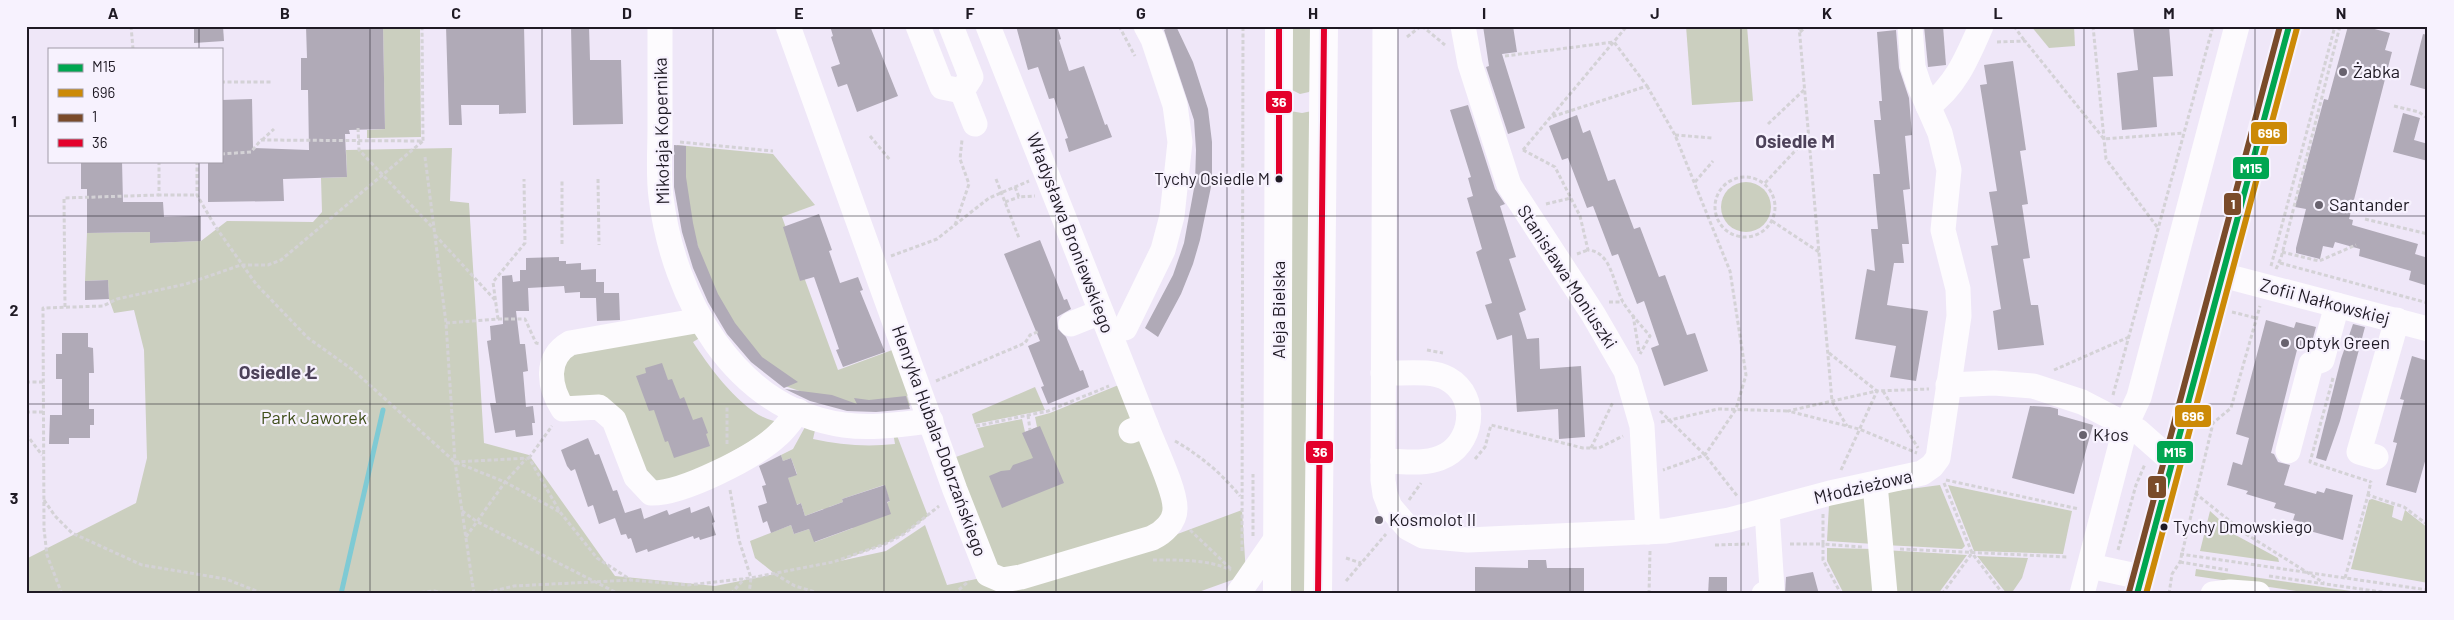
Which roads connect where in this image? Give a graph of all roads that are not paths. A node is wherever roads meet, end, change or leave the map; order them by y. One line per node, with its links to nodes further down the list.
1 (660, 26): 23 (street, Mikołaja Kopernika)
2 (788, 26): 31 (street, Henryka Hubala-Dobrzańskiego)
3 (918, 26): 17 (street)
4 (951, 26): 17 (street)
5 (988, 26): 22 (street, Władysława Broniewskiego)
6 (1146, 26): 26 (street, Władysława Broniewskiego)
7 (1279, 26): 16 (main road, Aleja Bielska)
8 (1324, 26): 15 (main road)
9 (1463, 26): 41 (street, Stanisława Moniuszki)
10 (1910, 26): 18 (street)
11 (2238, 26): 32 (street)
12 (2289, 26): 20 (street)
13 (1396, 32): 28 (street)
14 (1978, 34): 18 (street)
15 (1323, 88): 16 (main road); 47 (main road)
16 (1278, 89): 40 (main road, Aleja Bielska)
17 (962, 91): 19 (street)
18 (1928, 106): 29 (street)
19 (967, 129)
20 (2222, 275): 21 (street, Zofii Nałkowskiej); 35 (street)
21 (2337, 305): 24 (street, Zofii Nałkowskiej); 33 (street)
22 (1101, 312): 25 (street); 39 (street, Władysława Broniewskiego)
23 (701, 320): 30 (street, Mikołaja Kopernika); 30 (street)
24 (2397, 320): 27 (street, Zofii Nałkowskiej); 34 (street)
25 (1071, 324)
26 (1125, 328)
27 (2428, 328)
28 (1383, 373): 36 (street); 36 (street)
29 (1948, 385): 32 (street); 37 (street, Młodzieżowa)
30 (798, 411): 31 (street, Mikołaja Kopernika)
31 (931, 422): 39 (street, Henryka Hubala-Dobrzańskiego)
32 (2126, 425): 35 (street); 42 (street)
33 (2288, 451)
34 (2376, 457)
35 (2172, 461): 43 (street)
36 (1383, 470): 41 (street, Młodzieżowa)
37 (1875, 484): 38 (street, Młodzieżowa); 49 (street)
38 (1760, 513): 41 (street, Młodzieżowa); 48 (street)
39 (1174, 515)
40 (1278, 536): 45 (street); 46 (main road, Aleja Bielska)
41 (1651, 539)
42 (2090, 566): 43 (street); 50 (street)
43 (2139, 585)
44 (2262, 585): 51 (street)
45 (1238, 594)
46 (1277, 594)
47 (1318, 594)
48 (1764, 594)
49 (1885, 594)
50 (2082, 594)
51 (2214, 594)

